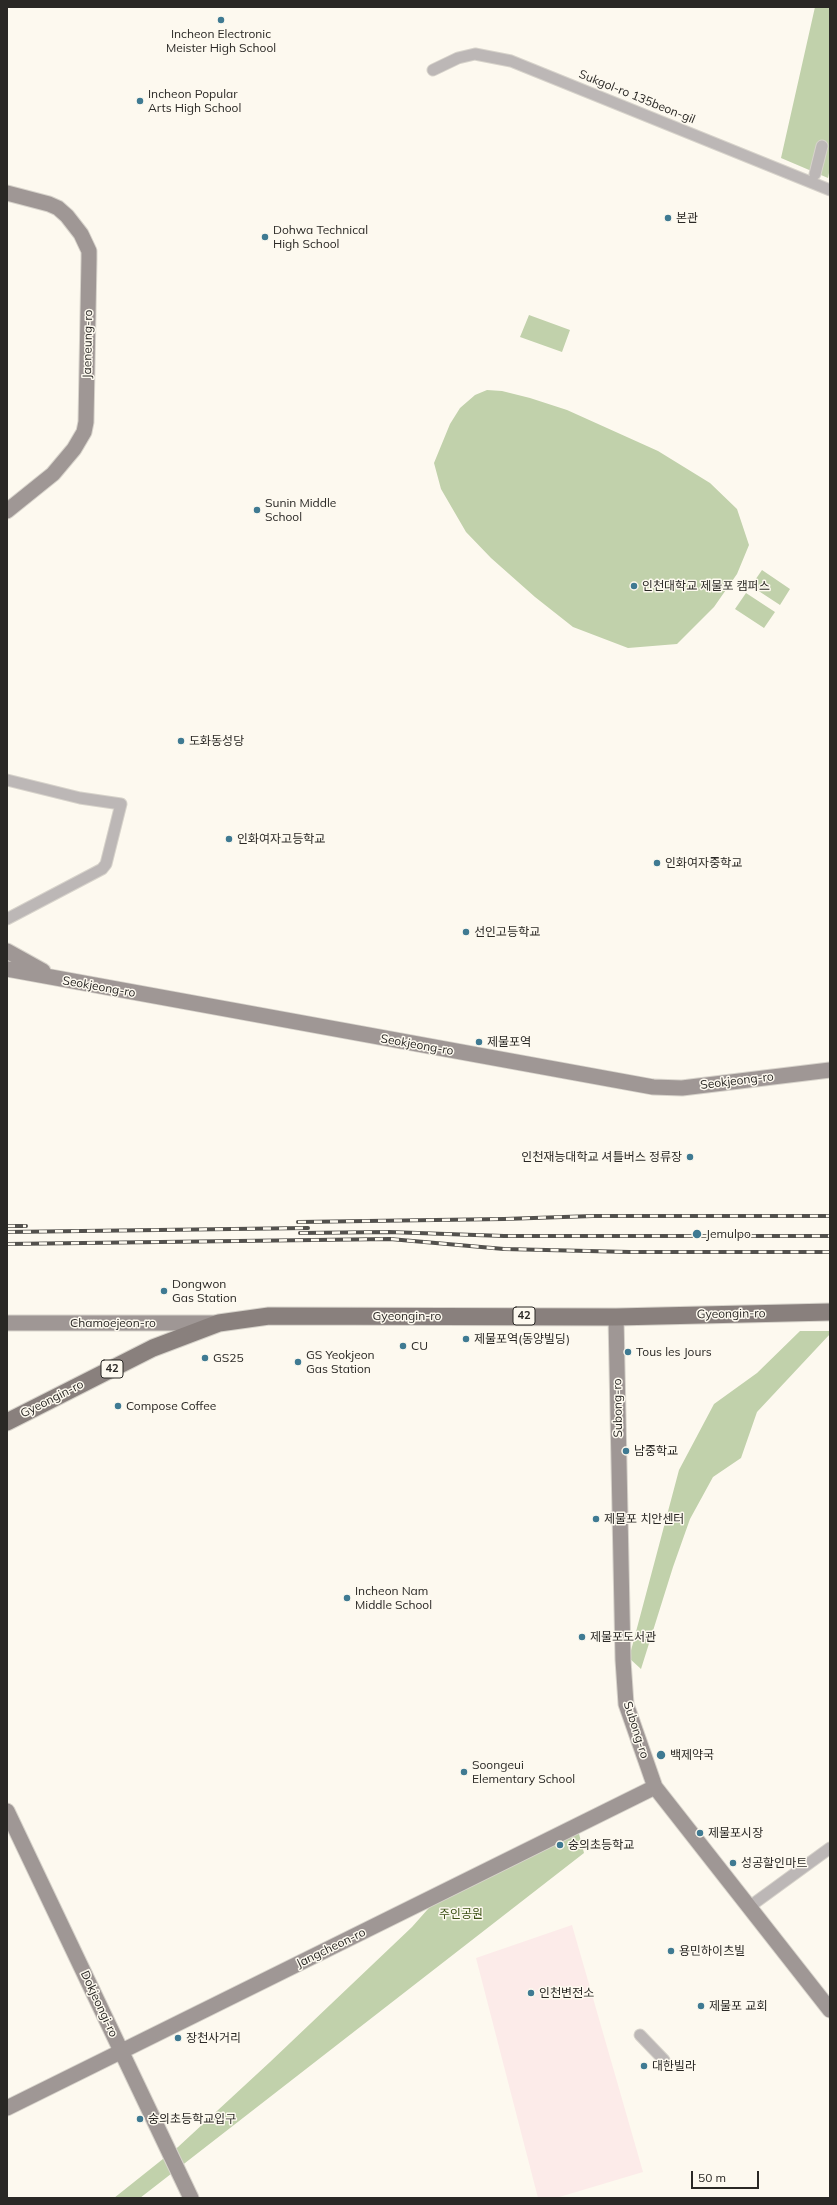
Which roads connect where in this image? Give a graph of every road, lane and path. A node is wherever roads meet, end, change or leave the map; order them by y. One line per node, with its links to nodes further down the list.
1 (432, 70): 4 (street, Sukgol-ro 135beon-gil)
2 (822, 146): 3 (street)
3 (815, 174)
4 (830, 190)
5 (7, 193): 6 (street, Jaeneung-ro)
6 (10, 506)
7 (7, 780): 8 (street)
8 (7, 919)
9 (7, 951): 11 (street)
10 (7, 969): 11 (street, Seokjeong-ro)
11 (58, 979): 12 (street, Seokjeong-ro)
12 (830, 1070)
13 (830, 1312): 14 (main road, Gyeongin-ro / 42)
14 (616, 1317): 16 (main road, Gyeongin-ro / 42); 18 (street, Subong-ro)
15 (7, 1323): 16 (street, Chamoejeon-ro)
16 (219, 1323): 17 (main road, Gyeongin-ro / 42)
17 (7, 1422)
18 (655, 1787): 21 (street, Subong-ro); 24 (street, Jangcheon-ro)
19 (7, 1811): 24 (street, Dokjeongi-ro)
20 (830, 1848): 21 (street)
21 (749, 1906): 22 (street, Subong-ro)
22 (830, 2010)
23 (640, 2035): 25 (street)
24 (121, 2052): 26 (street, Jangcheon-ro); 27 (street, Dokjeongi-ro)
25 (664, 2060)
26 (7, 2108)
27 (191, 2198)

